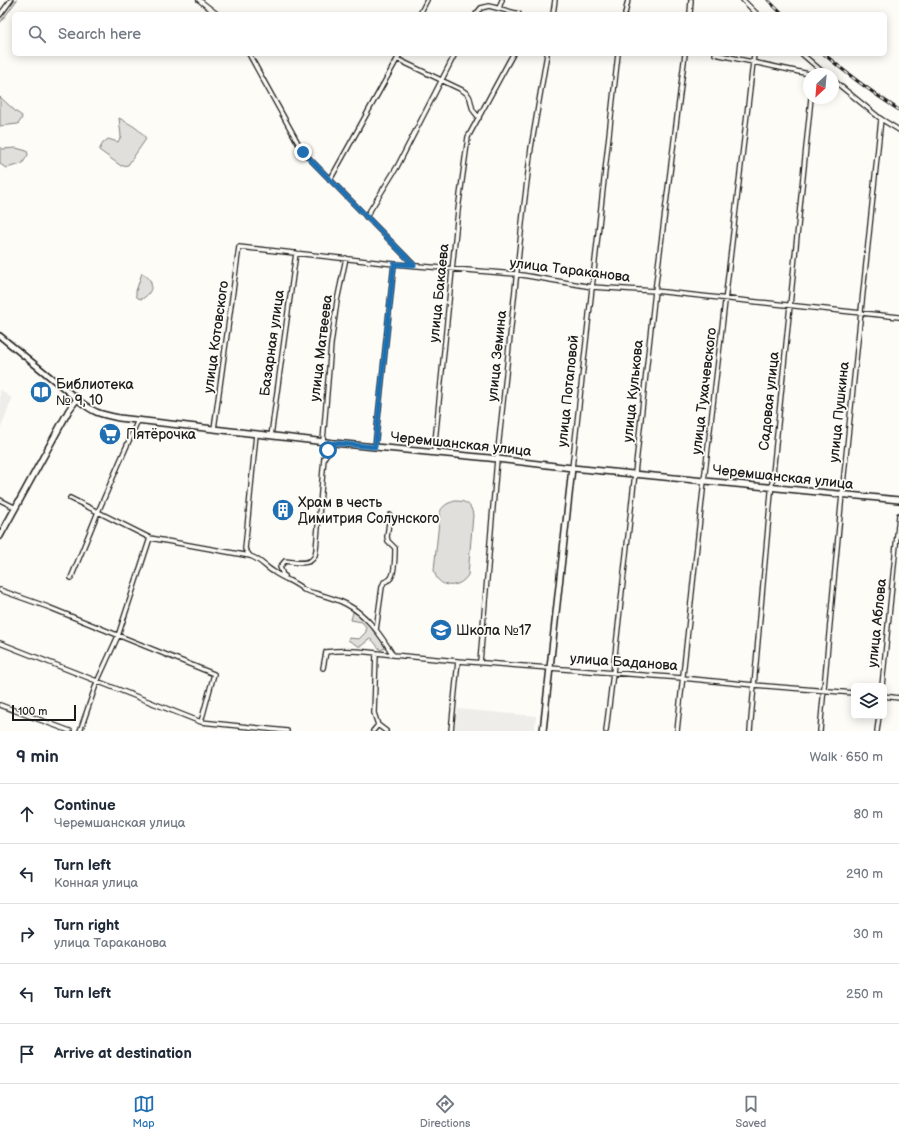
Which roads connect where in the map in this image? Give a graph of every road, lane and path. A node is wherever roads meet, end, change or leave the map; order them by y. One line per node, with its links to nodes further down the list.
1 (11, 0): 18 (street)
2 (199, 0): 10 (street)
3 (427, 0): 11 (street)
4 (502, 0): 9 (street)
5 (555, 0): 14 (street)
6 (628, 0): 15 (street)
7 (691, 0): 16 (street)
8 (743, 0): 17 (street)
9 (499, 8): 12 (street); 13 (street)
10 (214, 12)
11 (421, 12)
12 (478, 12)
13 (512, 12)
14 (553, 12)
15 (625, 12)
16 (690, 12)
17 (755, 12)
18 (0, 15)
19 (250, 56): 39 (street)
20 (399, 56): 29 (street)
21 (454, 56): 33 (street)
22 (512, 56): 36 (street)
23 (547, 56): 47 (street, улица Земина)
24 (618, 56): 48 (street, улица Потаповой)
25 (685, 56): 49 (street, улица Кулькова)
26 (724, 56): 30 (street)
27 (754, 56): 30 (street, улица Тухачевского)
28 (804, 56): 31 (street)
29 (397, 59): 33 (street); 39 (street)
30 (753, 62): 32 (street); 50 (street, улица Тухачевского)
31 (818, 68)
32 (803, 73)
33 (442, 80): 36 (street); 40 (street)
34 (839, 85): 37 (street)
35 (810, 104): 51 (street, Садовая улица)
36 (479, 118): 46 (street, улица Бакаева)
37 (881, 119): 38 (street); 52 (street, улица Пушкина)
38 (899, 130)
39 (330, 180): 40 (street)
40 (366, 217): 45 (street)
41 (239, 247): 42 (street, улица Тараканова); 57 (street, улица Котовского)
42 (296, 253): 43 (street, улица Тараканова); 59 (street, Базарная улица)
43 (346, 258): 44 (street, улица Тараканова); 60 (street, улица Матвеева)
44 (394, 264): 45 (street, улица Тараканова); 62 (street)
45 (414, 265): 46 (street, улица Тараканова)
46 (452, 268): 47 (street, улица Тараканова); 63 (street, улица Бакаева)
47 (516, 274): 48 (street, улица Тараканова); 64 (street, улица Земина)
48 (592, 287): 49 (street, улица Тараканова); 65 (street, улица Потаповой)
49 (655, 291): 50 (street, улица Тараканова); 66 (street, улица Кулькова)
50 (726, 299): 51 (street, улица Тараканова); 67 (street, улица Тухачевского)
51 (791, 305): 52 (street, улица Тараканова); 68 (street, Садовая улица)
52 (860, 313): 53 (street, улица Тараканова); 69 (street, улица Пушкина)
53 (899, 317)
54 (0, 336): 55 (street, Черемшанская улица)
55 (77, 399): 56 (main road, Черемшанская улица); 73 (main road)
56 (138, 420): 57 (main road, Черемшанская улица); 74 (street)
57 (214, 429): 58 (main road, Черемшанская улица)
58 (256, 434): 59 (main road, Черемшанская улица); 79 (street)
59 (271, 436): 60 (main road, Черемшанская улица)
60 (323, 441): 61 (main road, Черемшанская улица)
61 (334, 443): 62 (main road, Черемшанская улица); 81 (street)
62 (375, 447): 63 (main road, Черемшанская улица)
63 (434, 452): 64 (main road, Черемшанская улица)
64 (497, 459): 65 (main road, Черемшанская улица); 89 (street, улица Земина)
65 (572, 468): 66 (main road, Черемшанская улица); 90 (main road, улица Потаповой)
66 (635, 474): 67 (main road, Черемшанская улица); 92 (street, улица Кулькова)
67 (704, 481): 68 (main road, Черемшанская улица); 93 (street, улица Тухачевского)
68 (771, 488): 69 (main road, Черемшанская улица); 96 (street, Садовая улица)
69 (842, 494): 72 (main road, Черемшанская улица); 97 (street, улица Пушкина)
70 (70, 498): 74 (street)
71 (0, 500): 73 (street)
72 (899, 500)
73 (16, 508): 77 (main road)
74 (98, 512): 78 (street); 80 (street)
75 (390, 515): 83 (street)
76 (899, 515): 95 (street, улица Аблова)
77 (0, 536)
78 (150, 538): 79 (street); 84 (street)
79 (250, 556): 81 (street)
80 (71, 578)
81 (289, 580): 83 (street)
82 (0, 590): 84 (street)
83 (376, 630): 87 (street)
84 (118, 636): 94 (street); 103 (street)
85 (0, 643): 94 (street)
86 (376, 653): 87 (street, улица Баданова); 91 (street, улица Баданова); 104 (street)
87 (393, 655): 88 (street, улица Баданова)
88 (458, 661): 89 (street, улица Баданова); 110 (street)
89 (480, 662): 90 (street, улица Баданова)
90 (550, 667): 92 (street, улица Баданова); 111 (main road, улица Потаповой)
91 (323, 668)
92 (613, 673): 93 (street, улица Баданова); 112 (street, улица Кулькова)
93 (682, 678): 96 (street, улица Баданова); 113 (street, улица Тухачевского)
94 (97, 682): 103 (street); 106 (street)
95 (882, 683)
96 (754, 685): 97 (street, улица Баданова); 114 (street, Садовая улица)
97 (824, 690): 98 (street, улица Баданова); 115 (street, улица Пушкина)
98 (851, 693)
99 (887, 696): 100 (street)
100 (899, 698)
101 (0, 705): 105 (street)
102 (879, 719): 116 (street)
103 (201, 722): 107 (street)
104 (378, 725): 108 (street); 109 (street)
105 (70, 731)
106 (80, 731)
107 (287, 731)
108 (373, 731)
109 (386, 731)
110 (451, 731)
111 (543, 731)
112 (606, 731)
113 (677, 731)
114 (750, 731)
115 (820, 731)
116 (877, 731)

